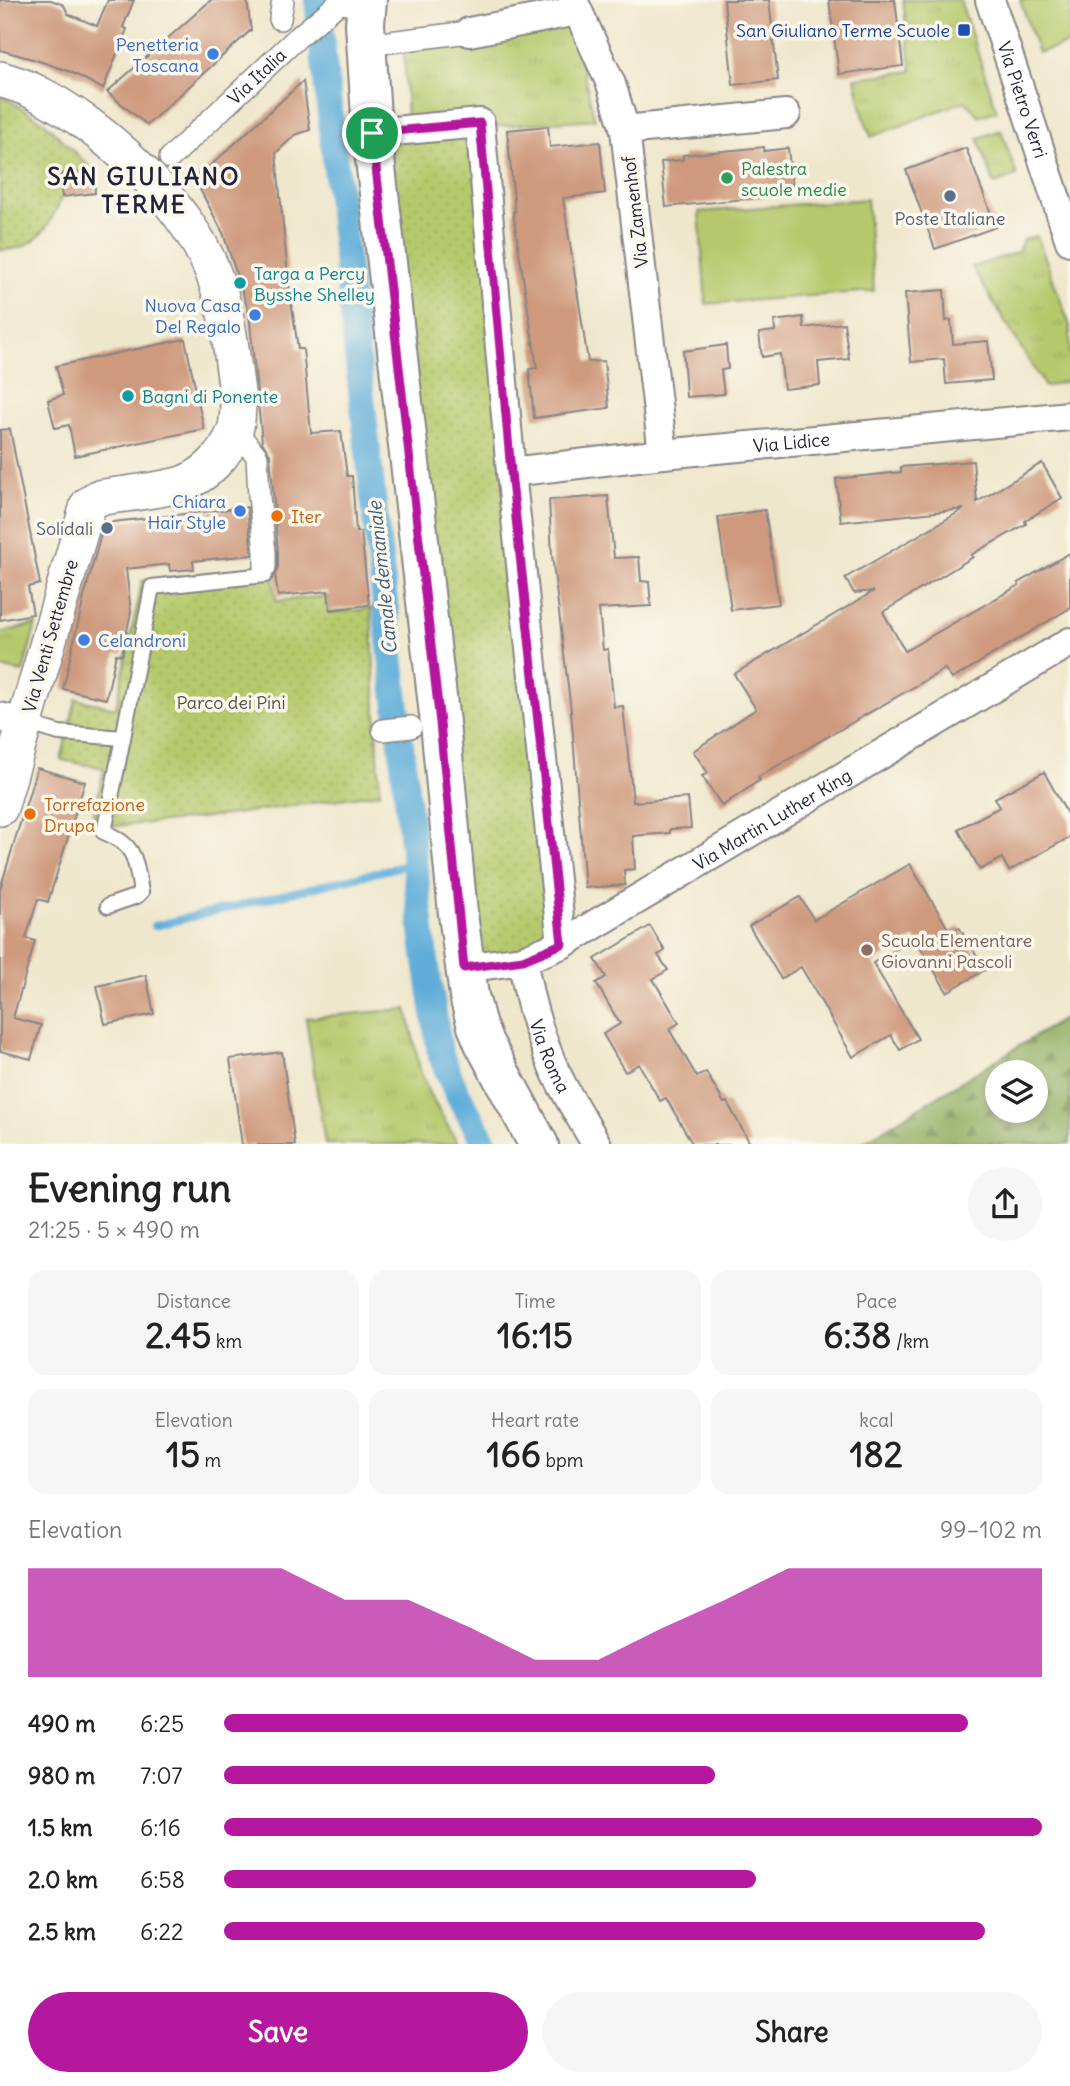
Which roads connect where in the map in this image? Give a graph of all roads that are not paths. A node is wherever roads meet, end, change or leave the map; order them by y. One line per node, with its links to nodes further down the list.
1 (990, 0): 11 (street, Via Pietro Verri)
2 (352, 3): 5 (main road); 10 (street, Via Italia)
3 (575, 5): 4 (street); 8 (street, Via Zamenhof)
4 (470, 32): 5 (street)
5 (366, 45): 9 (main road)
6 (0, 79): 13 (street)
7 (786, 114): 8 (street)
8 (625, 130): 14 (street, Via Zamenhof)
9 (372, 133): 15 (street); 26 (main road)
10 (170, 158)
11 (1070, 241)
12 (1070, 416): 14 (street, Via Lidice)
13 (235, 430): 16 (street); 18 (street, Via Venti Settembre)
14 (663, 454): 15 (street, Via Lidice)
15 (511, 472): 24 (street)
16 (265, 571): 21 (lane)
17 (1070, 642): 24 (street, Via Martin Luther King)
18 (12, 720): 21 (lane); 22 (street, Via Venti Settembre)
19 (411, 727): 20 (street)
20 (383, 730)
21 (123, 738): 23 (lane)
22 (0, 808)
23 (108, 906)
24 (562, 944): 25 (street, Via Martin Luther King)
25 (523, 960): 26 (street, Via Martin Luther King); 28 (street, Via Roma)
26 (464, 968): 27 (main road)
27 (539, 1144)
28 (597, 1144)

